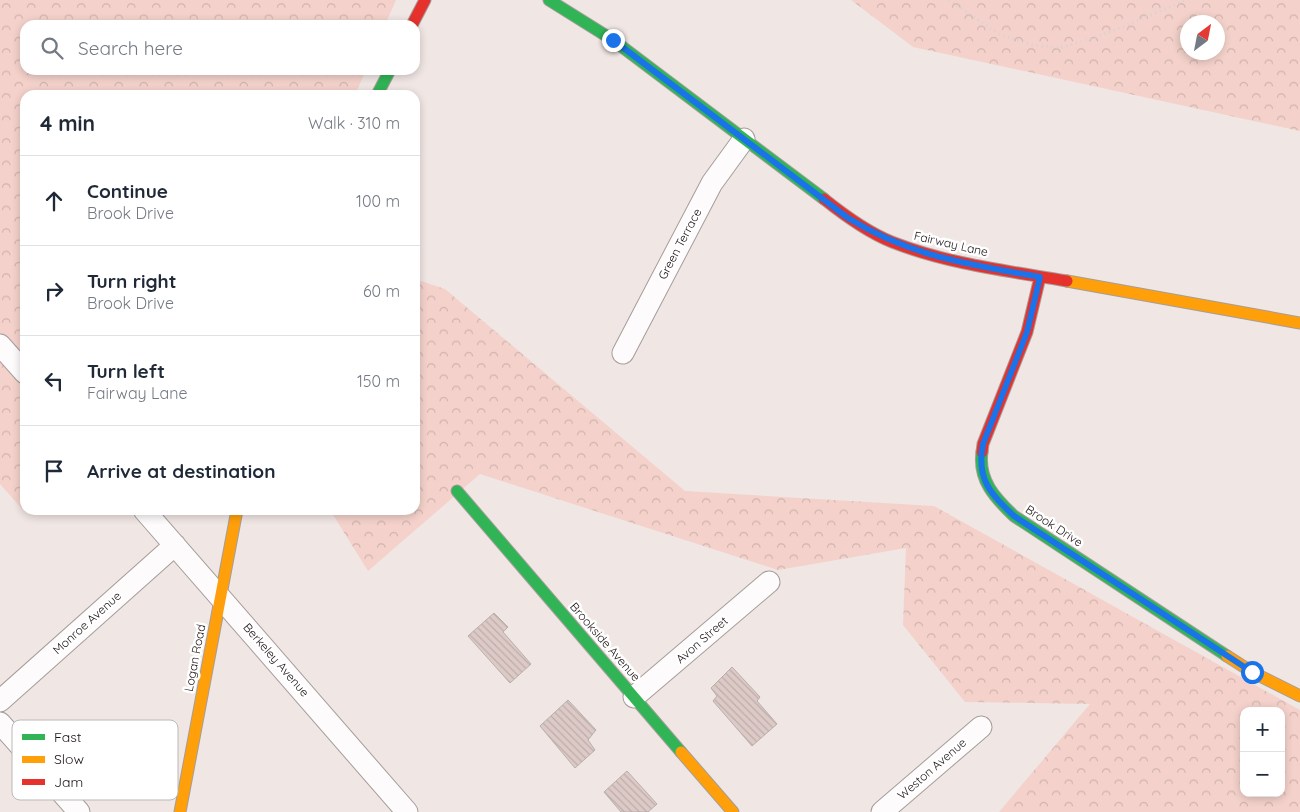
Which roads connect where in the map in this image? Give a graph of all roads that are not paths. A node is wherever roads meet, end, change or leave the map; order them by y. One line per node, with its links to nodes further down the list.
1 (425, 0): 3 (street)
2 (549, 0): 6 (street, Fairway Lane)
3 (415, 20)
4 (387, 75): 5 (street)
5 (380, 90)
6 (744, 139): 7 (street, Fairway Lane); 10 (street, Green Terrace)
7 (1040, 277): 8 (street, Fairway Lane); 18 (street, Brook Drive)
8 (1300, 323)
9 (0, 345): 11 (street)
10 (623, 353)
11 (20, 367)
12 (457, 490): 19 (street, Brookside Avenue)
13 (148, 515): 15 (street, Berkeley Avenue)
14 (236, 515): 17 (street, Logan Road)
15 (175, 545): 17 (street, Berkeley Avenue); 20 (street, Monroe Avenue)
16 (769, 582): 19 (street, Avon Street)
17 (221, 596): 26 (street, Logan Road); 27 (street, Berkeley Avenue)
18 (1300, 696)
19 (634, 697): 28 (street, Brookside Avenue)
20 (0, 701)
21 (0, 723): 23 (street)
22 (981, 727): 29 (street, Weston Avenue)
23 (12, 737)
24 (68, 800): 25 (street)
25 (79, 812)
26 (180, 812)
27 (407, 812)
28 (733, 812)
29 (882, 812)

